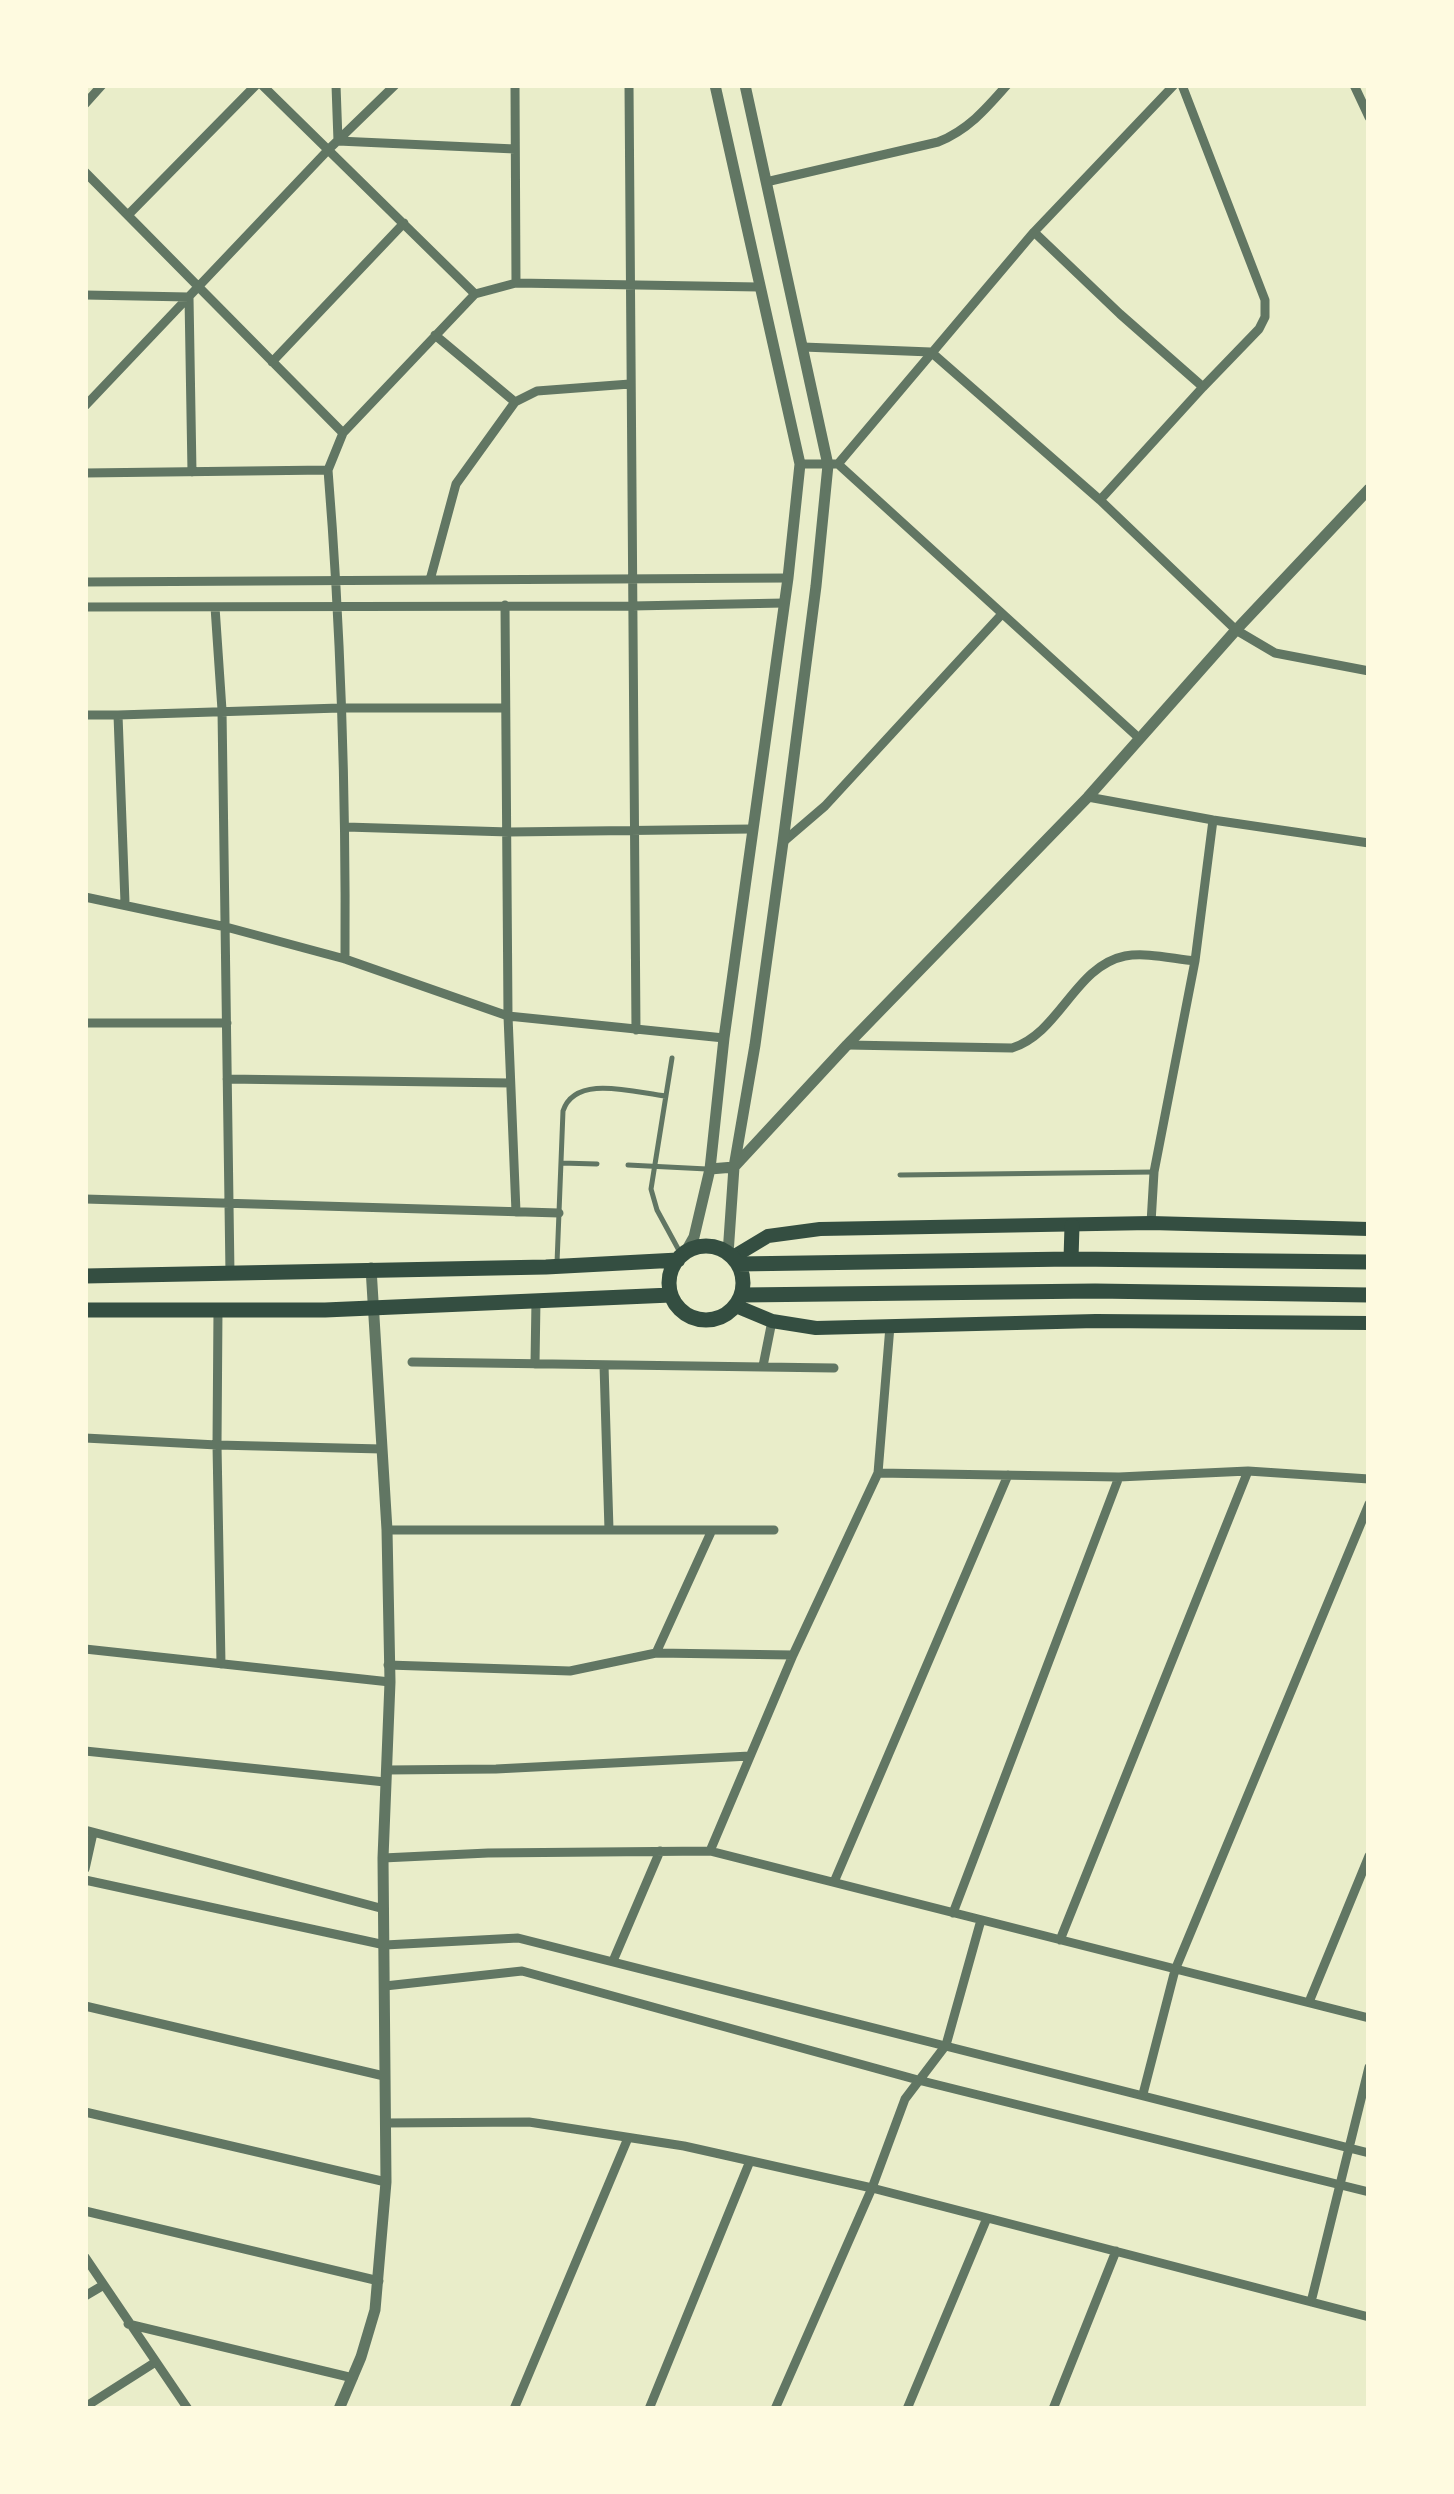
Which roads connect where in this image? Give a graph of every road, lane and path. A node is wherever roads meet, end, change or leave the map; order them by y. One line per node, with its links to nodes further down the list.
1 (102, 85): 13 (street)
2 (259, 85): 16 (street); 20 (street)
3 (336, 85): 15 (street)
4 (395, 85): 15 (street)
5 (514, 85): 17 (street)
6 (629, 85): 24 (street)
7 (715, 85): 25 (street)
8 (745, 85): 19 (street)
9 (1007, 85): 19 (street)
10 (1174, 85): 22 (street)
11 (1182, 85): 35 (street)
12 (1354, 85): 14 (street)
13 (85, 104)
14 (1369, 116)
15 (338, 141): 16 (street); 17 (street)
16 (328, 149): 21 (street); 26 (street)
17 (515, 149): 23 (street)
18 (85, 172): 20 (street)
19 (766, 182): 31 (street)
20 (128, 216): 26 (street)
21 (404, 223): 27 (street); 33 (street)
22 (1034, 232): 32 (street); 35 (street)
23 (516, 283): 24 (street); 27 (street)
24 (628, 284): 25 (street); 34 (street)
25 (759, 287): 39 (street)
26 (198, 288): 29 (street); 33 (street)
27 (475, 294): 30 (street)
28 (85, 296): 29 (street)
29 (188, 298): 37 (street); 42 (street)
30 (436, 335): 36 (street); 38 (street)
31 (802, 348): 32 (street); 40 (street)
32 (931, 352): 40 (street); 45 (street)
33 (272, 362): 38 (street)
34 (630, 384): 36 (street); 49 (street)
35 (1203, 387): 45 (street)
36 (515, 402): 48 (street)
37 (85, 406)
38 (343, 433): 41 (street)
39 (800, 464): 40 (street); 47 (street)
40 (833, 465): 57 (street); 72 (street)
41 (328, 470): 42 (street); 46 (street)
42 (192, 472): 43 (street)
43 (85, 473)
44 (1369, 489): 58 (street)
45 (1100, 500): 58 (street)
46 (337, 578): 48 (street); 50 (street); 53 (street)
47 (788, 578): 49 (street); 51 (street)
48 (430, 580): 49 (street)
49 (632, 580): 54 (street)
50 (85, 582)
51 (784, 603): 54 (street); 69 (street)
52 (505, 605): 53 (street); 54 (street); 61 (street)
53 (338, 606): 56 (street); 60 (street)
54 (632, 606): 70 (street)
55 (85, 607): 56 (street)
56 (215, 607): 62 (street)
57 (1002, 614): 65 (street); 72 (street)
58 (1236, 630): 59 (street); 65 (street)
59 (1369, 670)
60 (340, 708): 61 (street); 62 (street); 68 (street)
61 (504, 708): 71 (street)
62 (222, 710): 64 (street); 76 (street)
63 (85, 715): 64 (street)
64 (118, 715): 75 (street)
65 (1140, 739): 66 (street)
66 (1088, 797): 67 (street); 84 (street)
67 (1213, 820): 73 (street); 78 (street)
68 (346, 827): 71 (street); 77 (street)
69 (752, 828): 70 (street); 83 (street)
70 (637, 829): 71 (street); 82 (street)
71 (509, 832): 79 (street)
72 (783, 842): 93 (street)
73 (1369, 844)
74 (85, 896): 75 (street)
75 (125, 903): 76 (street)
76 (226, 927): 77 (street); 81 (street)
77 (345, 959): 79 (street)
78 (1195, 961): 84 (street); 95 (street)
79 (508, 1016): 82 (street); 87 (street)
80 (85, 1023): 81 (street)
81 (227, 1023): 86 (street)
82 (636, 1030): 83 (street)
83 (724, 1038): 94 (street)
84 (848, 1045): 93 (street)
85 (672, 1058): 88 (lane)
86 (228, 1079): 87 (street); 98 (street)
87 (510, 1083): 99 (street)
88 (666, 1096): 89 (lane); 92 (lane)
89 (561, 1163): 90 (lane); 100 (lane)
90 (596, 1164)
91 (628, 1166): 92 (lane)
92 (654, 1167): 94 (lane); 104 (lane)
93 (734, 1167): 94 (street); 105 (street)
94 (710, 1169): 104 (street)
95 (1154, 1172): 96 (lane); 101 (street)
96 (900, 1176)
97 (85, 1199): 98 (street)
98 (228, 1203): 99 (street); 110 (street)
99 (516, 1212): 100 (street)
100 (559, 1213): 108 (lane)
101 (1151, 1223): 102 (main road); 103 (main road)
102 (1072, 1226): 105 (main road); 106 (main road)
103 (1369, 1229)
104 (682, 1256): 105 (main road); 108 (main road); 112 (main road)
105 (733, 1258): 106 (main road); 115 (main road)
106 (1071, 1260): 107 (main road)
107 (1369, 1262)
108 (557, 1266): 109 (main road)
109 (371, 1268): 110 (main road); 116 (street)
110 (230, 1274): 111 (main road)
111 (85, 1276)
112 (671, 1295): 114 (main road); 115 (main road)
113 (1369, 1295): 115 (main road)
114 (536, 1300): 116 (main road); 123 (street)
115 (739, 1300): 119 (main road)
116 (374, 1308): 117 (main road); 129 (street)
117 (218, 1309): 118 (main road); 128 (street)
118 (85, 1310)
119 (772, 1321): 121 (main road); 125 (street)
120 (1369, 1323): 121 (main road)
121 (890, 1326): 131 (street)
122 (412, 1362): 123 (street)
123 (536, 1364): 124 (street)
124 (604, 1365): 125 (street); 137 (street)
125 (763, 1366): 126 (street)
126 (834, 1368)
127 (85, 1438): 128 (street)
128 (216, 1445): 129 (street); 143 (street)
129 (382, 1449): 136 (street)
130 (1248, 1471): 133 (street); 134 (street); 160 (street)
131 (878, 1473): 132 (street); 142 (street)
132 (1008, 1475): 133 (street); 156 (street)
133 (1119, 1477): 158 (street)
134 (1369, 1479)
135 (1369, 1504): 163 (street)
136 (388, 1530): 137 (street); 144 (street)
137 (609, 1530): 138 (street)
138 (712, 1530): 139 (street); 141 (street)
139 (774, 1530)
140 (85, 1649): 143 (street)
141 (656, 1653): 142 (street); 144 (street)
142 (793, 1656): 147 (street)
143 (221, 1664): 145 (street)
144 (388, 1665): 145 (street)
145 (390, 1682): 148 (street)
146 (85, 1751): 148 (street)
147 (750, 1756): 148 (street); 150 (street)
148 (386, 1776): 153 (street)
149 (89, 1832): 154 (street); 157 (street)
150 (710, 1850): 151 (street); 156 (street)
151 (660, 1851): 153 (street); 162 (street)
152 (1369, 1856): 165 (street)
153 (384, 1858): 157 (street)
154 (85, 1869)
155 (85, 1880): 161 (street)
156 (834, 1882): 158 (street)
157 (384, 1909): 161 (street)
158 (953, 1913): 159 (street)
159 (982, 1920): 160 (street); 168 (street)
160 (1060, 1940): 163 (street)
161 (385, 1945): 162 (street); 164 (street)
162 (613, 1961): 168 (street)
163 (1174, 1970): 165 (street); 172 (street)
164 (385, 1986): 170 (street); 171 (street)
165 (1309, 2002): 167 (street)
166 (85, 2006): 170 (street)
167 (1369, 2018)
168 (946, 2045): 171 (street); 172 (street)
169 (1369, 2067): 176 (street)
170 (384, 2076): 174 (street)
171 (918, 2080): 180 (street); 181 (street)
172 (1143, 2094): 176 (street)
173 (85, 2112): 179 (street)
174 (385, 2123): 175 (street); 179 (street)
175 (628, 2138): 178 (street); 198 (street)
176 (1348, 2148): 177 (street); 180 (street)
177 (1369, 2153)
178 (750, 2161): 181 (street); 199 (street)
179 (386, 2182): 187 (street)
180 (1338, 2185): 182 (street); 190 (street)
181 (872, 2188): 184 (street); 200 (street)
182 (1369, 2192)
183 (85, 2211): 187 (street)
184 (988, 2218): 185 (street); 201 (street)
185 (1116, 2251): 190 (street); 202 (street)
186 (85, 2257): 188 (street)
187 (378, 2281): 194 (street)
188 (102, 2286): 189 (street); 192 (street)
189 (85, 2296)
190 (1311, 2302): 191 (street)
191 (1369, 2317)
192 (128, 2324): 193 (street); 194 (street)
193 (154, 2363): 195 (street); 196 (street)
194 (353, 2378): 197 (street)
195 (85, 2407)
196 (187, 2409)
197 (339, 2409)
198 (514, 2409)
199 (649, 2409)
200 (775, 2409)
201 (907, 2409)
202 (1052, 2409)

